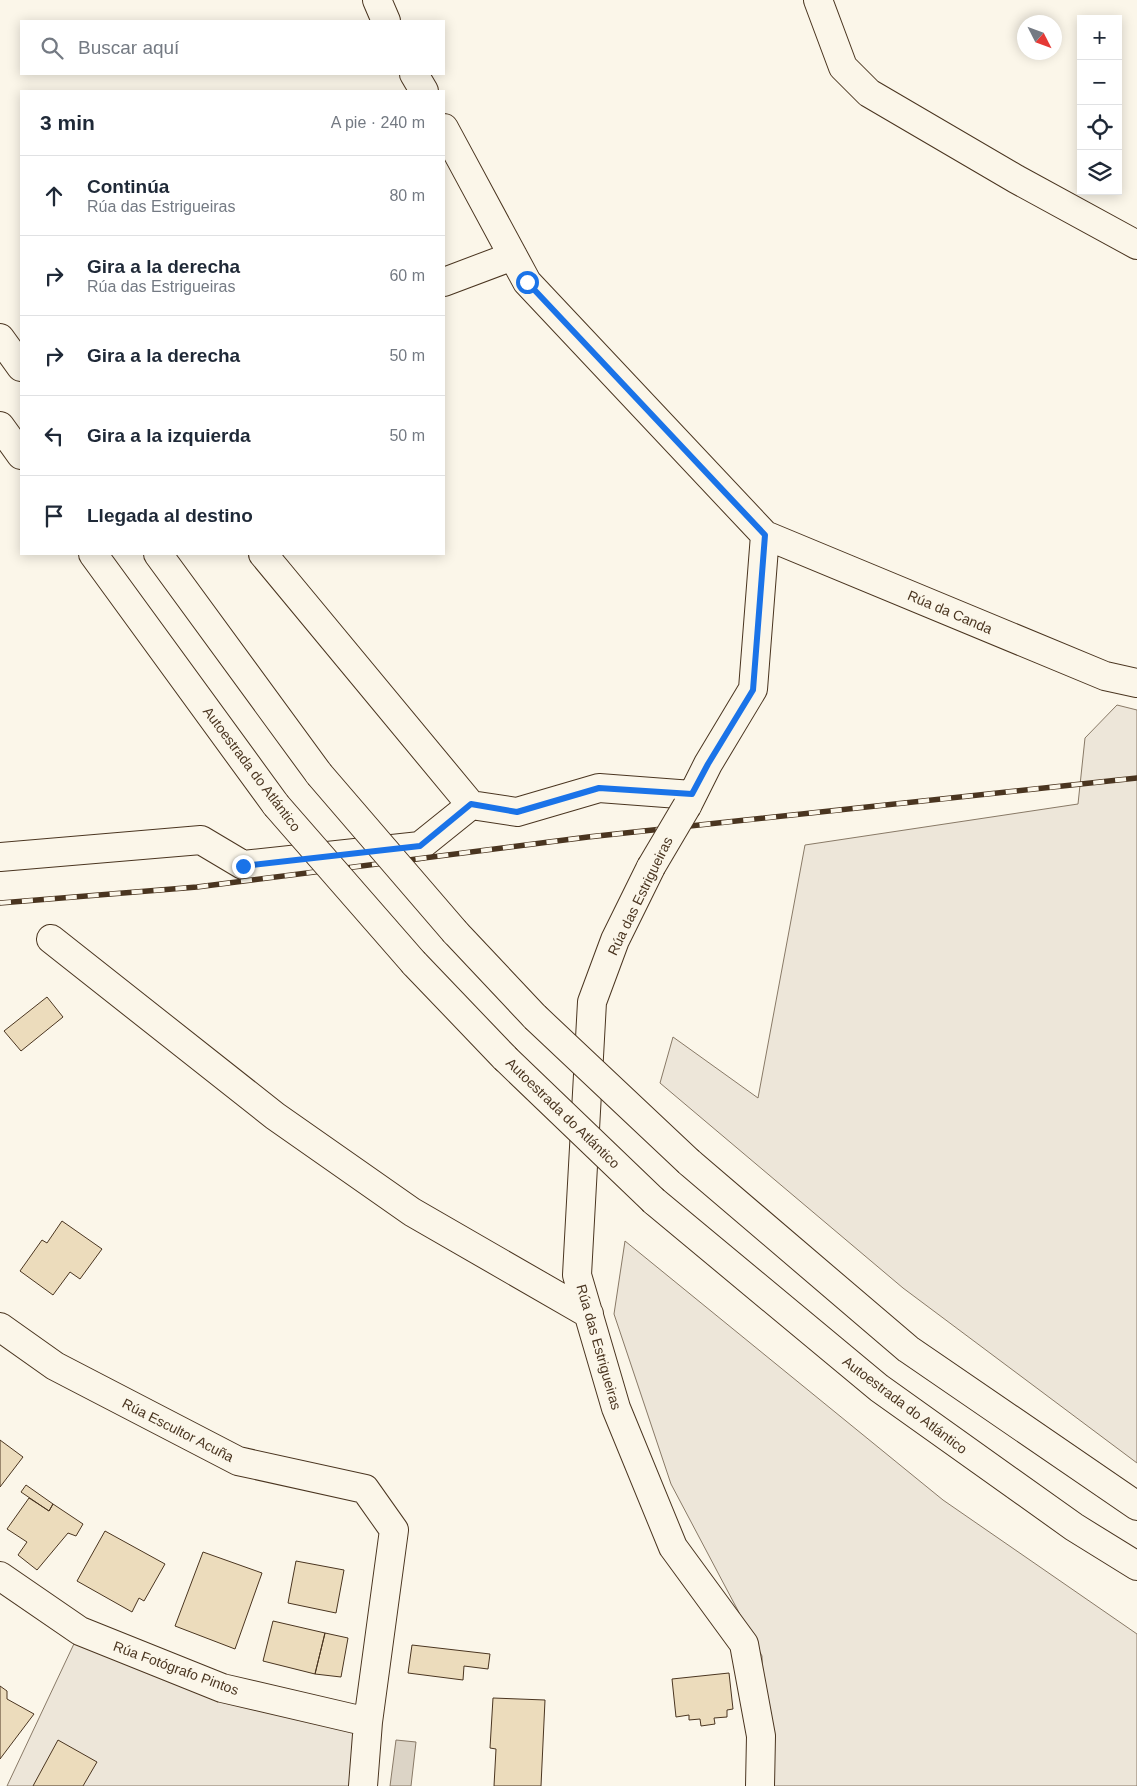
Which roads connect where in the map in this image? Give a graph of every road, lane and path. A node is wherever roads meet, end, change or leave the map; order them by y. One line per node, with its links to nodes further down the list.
1 (377, 0): 3 (main road)
2 (818, 0): 7 (main road)
3 (386, 20)
4 (415, 75): 5 (main road)
5 (423, 90)
6 (445, 130): 8 (main road)
7 (1137, 245)
8 (513, 256): 9 (main road); 14 (main road)
9 (445, 282)
10 (0, 338): 11 (main road)
11 (20, 366)
12 (0, 426): 13 (main road)
13 (20, 454)
14 (765, 535): 18 (main road, Rúa da Canda); 19 (main road, Rúa das Estrigueiras)
15 (94, 555): 26 (main road, Autoestrada do Atlántico, bridge)
16 (159, 555): 25 (main road, bridge)
17 (264, 555): 20 (main road)
18 (1137, 683)
19 (690, 800): 20 (main road); 23 (main road, Rúa das Estrigueiras, bridge)
20 (471, 804): 21 (main road)
21 (0, 857)
22 (51, 939): 23 (main road)
23 (589, 1314): 30 (main road, Rúa das Estrigueiras)
24 (0, 1327): 28 (main road, Rúa Escultor Acuña)
25 (1137, 1506)
26 (1137, 1566)
27 (0, 1576): 28 (main road, Rúa Fotógrafo Pintos)
28 (368, 1722): 29 (main road, Rúa Escultor Acuña)
29 (363, 1786)
30 (760, 1786)

